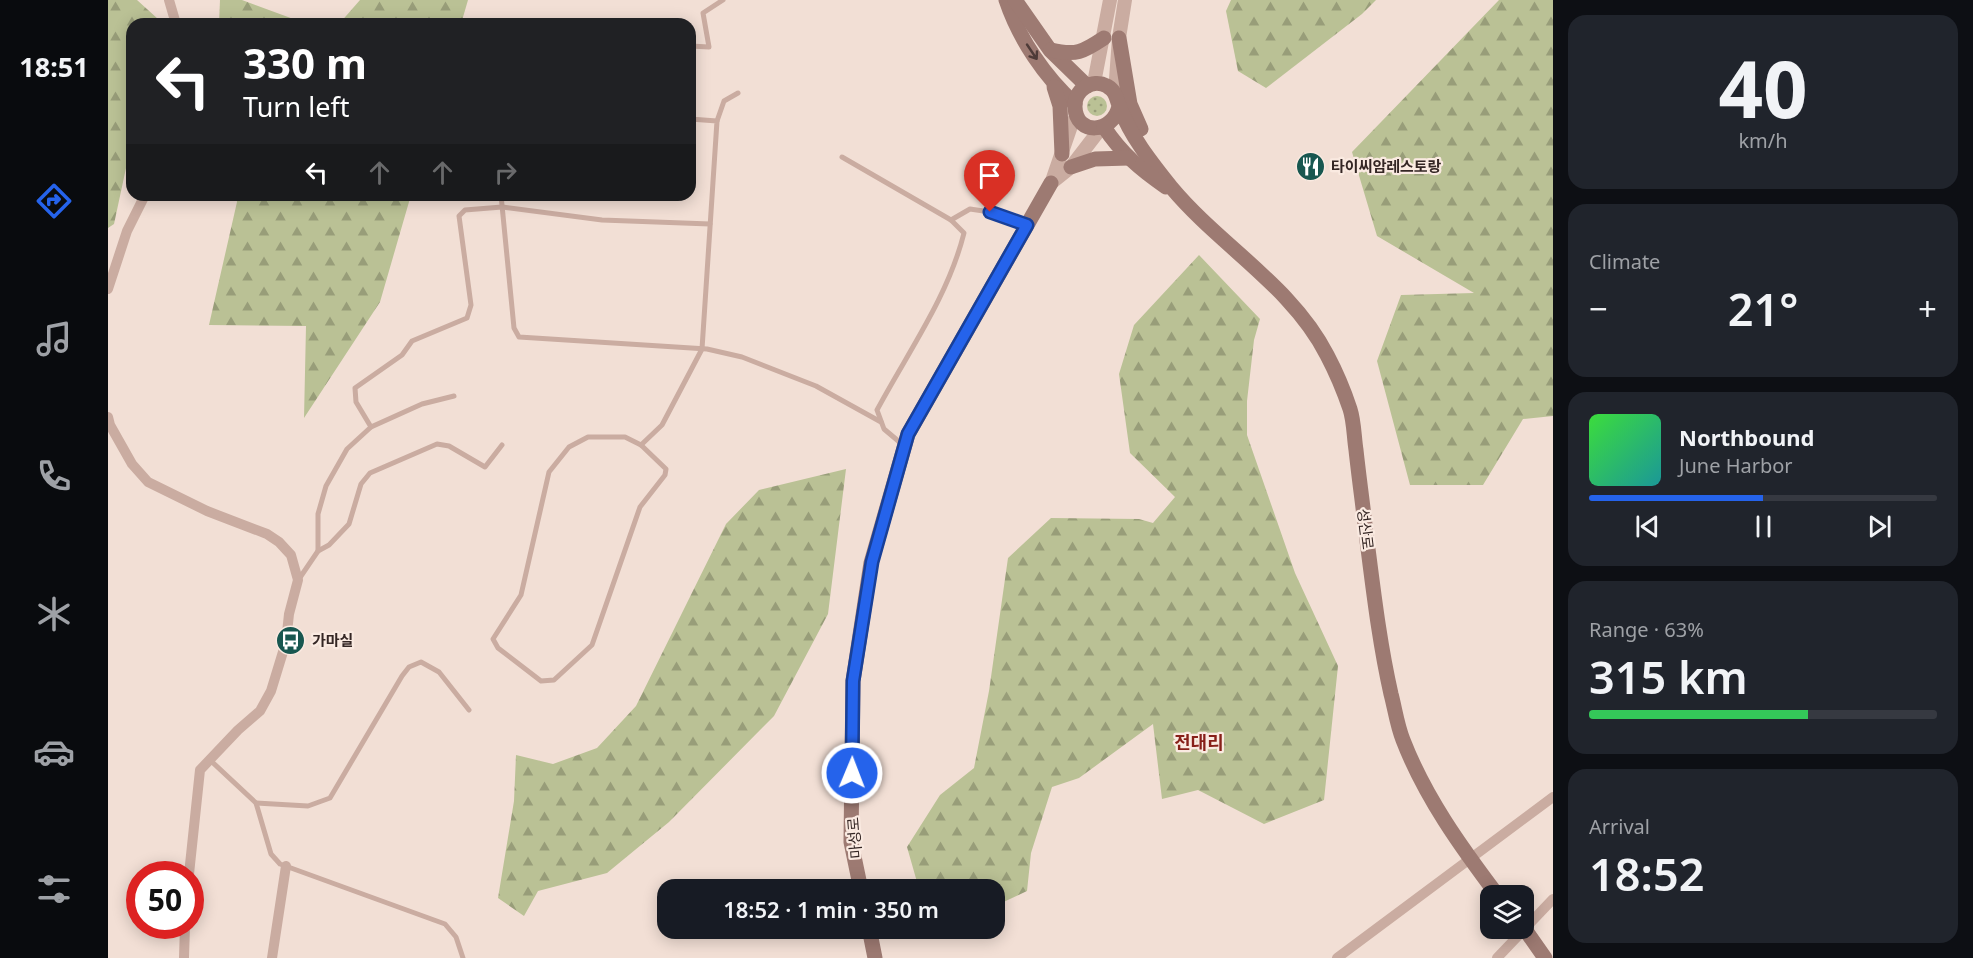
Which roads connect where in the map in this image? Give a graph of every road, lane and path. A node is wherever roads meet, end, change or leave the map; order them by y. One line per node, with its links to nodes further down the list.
1 (169, 0): 7 (street)
2 (723, 0): 9 (lane)
3 (1006, 0): 11 (main road, one-way to 11)
4 (1015, 0): 10 (main road)
5 (1110, 0): 8 (street)
6 (1125, 0): 8 (street)
7 (174, 18)
8 (1112, 38): 10 (main road); 12 (street); 14 (street); 23 (main road)
9 (696, 46)
10 (1050, 50): 12 (main road)
11 (1052, 81): 15 (main road); 19 (main road)
12 (1090, 85): 14 (main road); 15 (main road)
13 (738, 93): 17 (lane)
14 (1117, 100): 18 (main road); 23 (main road)
15 (1076, 110): 18 (main road); 19 (street)
16 (696, 120): 17 (lane)
17 (717, 122): 30 (lane)
18 (1103, 127): 21 (main road); 22 (street)
19 (1062, 154): 24 (street)
20 (842, 157): 29 (lane)
21 (1129, 158): 22 (main road); 25 (main road)
22 (1071, 167): 24 (street)
23 (1159, 171): 25 (main road)
24 (1051, 183): 31 (main road, 마성로)
25 (1179, 195): 47 (main road, 성산로)
26 (142, 201): 32 (street)
27 (502, 201): 28 (lane)
28 (502, 207): 30 (lane); 33 (lane); 37 (lane)
29 (951, 220): 31 (lane); 36 (lane)
30 (710, 224): 33 (lane)
31 (1027, 225): 40 (main road, 마성로)
32 (108, 289)
33 (702, 349): 36 (lane); 39 (lane)
34 (454, 396): 37 (lane)
35 (108, 417): 42 (street)
36 (881, 422): 40 (lane)
37 (371, 427): 41 (lane)
38 (502, 445): 41 (lane)
39 (641, 445): 39 (lane)
40 (904, 446): 50 (main road, 마성로)
41 (318, 551): 42 (lane)
42 (298, 580): 44 (street)
43 (469, 710): 46 (lane)
44 (210, 760): 46 (lane); 48 (street)
45 (1553, 797): 47 (street)
46 (256, 803): 49 (lane)
47 (1470, 858): 51 (main road, 성산로); 59 (street)
48 (190, 861)
49 (286, 866): 61 (street); 62 (lane)
50 (859, 879)
51 (1490, 885)
52 (1553, 899): 53 (street)
53 (1534, 918)
54 (185, 939): 60 (street)
55 (871, 939): 63 (main road)
56 (1514, 939): 64 (street)
57 (1532, 939): 65 (main road)
58 (1553, 950): 65 (street)
59 (1339, 957)
60 (184, 958)
61 (272, 958)
62 (463, 958)
63 (875, 958)
64 (1497, 958)
65 (1546, 958)

